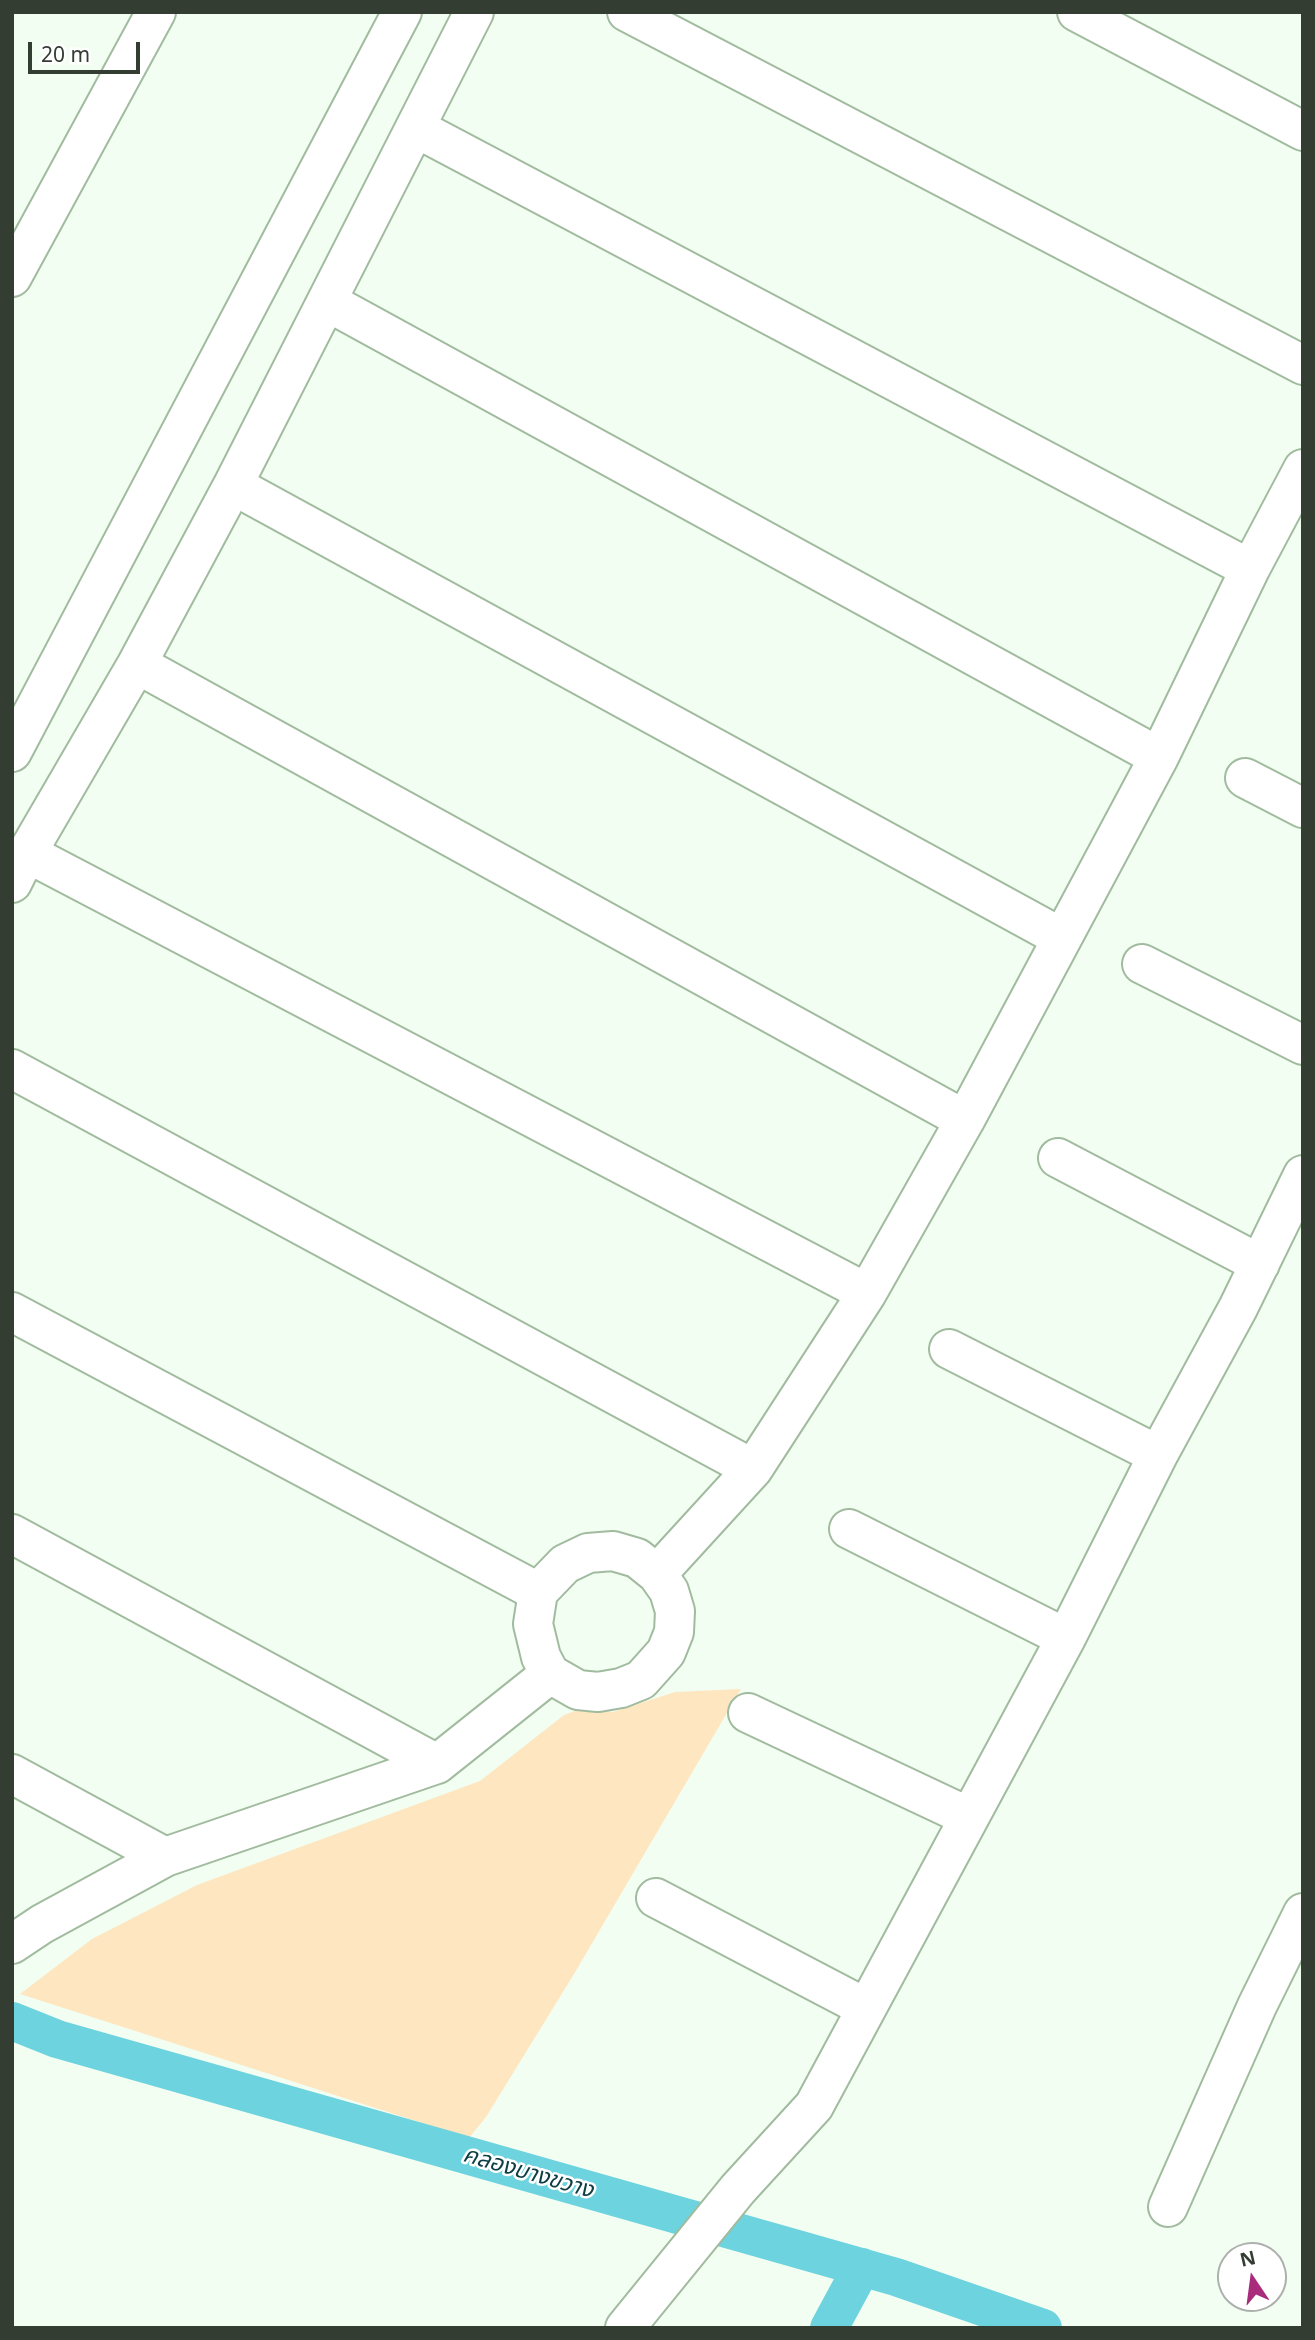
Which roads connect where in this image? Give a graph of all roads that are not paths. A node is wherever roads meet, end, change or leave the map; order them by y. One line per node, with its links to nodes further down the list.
1 (156, 12): 8 (street)
2 (402, 12): 15 (street)
3 (474, 12): 6 (street)
4 (627, 12): 10 (street)
5 (1077, 12): 7 (street)
6 (416, 128): 9 (street); 13 (street)
7 (1303, 131)
8 (12, 277)
9 (328, 302): 12 (street); 16 (street)
10 (1303, 365)
11 (1303, 469): 13 (street)
12 (233, 485): 14 (street); 20 (street)
13 (1250, 569): 16 (street)
14 (137, 664): 19 (street); 24 (street)
15 (12, 752)
16 (1159, 757): 20 (street)
17 (1245, 778): 18 (street)
18 (1303, 808)
19 (20, 868): 28 (street)
20 (1062, 938): 24 (street)
21 (1142, 964): 22 (street)
22 (1303, 1045)
23 (12, 1069): 32 (street)
24 (965, 1120): 28 (street)
25 (1058, 1158): 27 (street)
26 (1303, 1175): 27 (street)
27 (1259, 1264): 31 (street)
28 (867, 1293): 32 (street)
29 (12, 1312): 36 (street)
30 (949, 1349): 31 (street)
31 (1158, 1455): 37 (street)
32 (753, 1469): 35 (street)
33 (849, 1529): 37 (street)
34 (12, 1534): 40 (street)
35 (657, 1574): 36 (street); 38 (street)
36 (538, 1592): 38 (street)
37 (1066, 1638): 42 (street)
38 (550, 1674): 40 (street)
39 (748, 1713): 42 (street)
40 (437, 1764): 43 (street)
41 (12, 1774): 43 (street)
42 (969, 1817): 47 (street)
43 (165, 1857): 46 (street)
44 (656, 1898): 47 (street)
45 (1303, 1913): 48 (street)
46 (12, 1944)
47 (866, 2008): 49 (street)
48 (1168, 2207)
49 (625, 2328)

